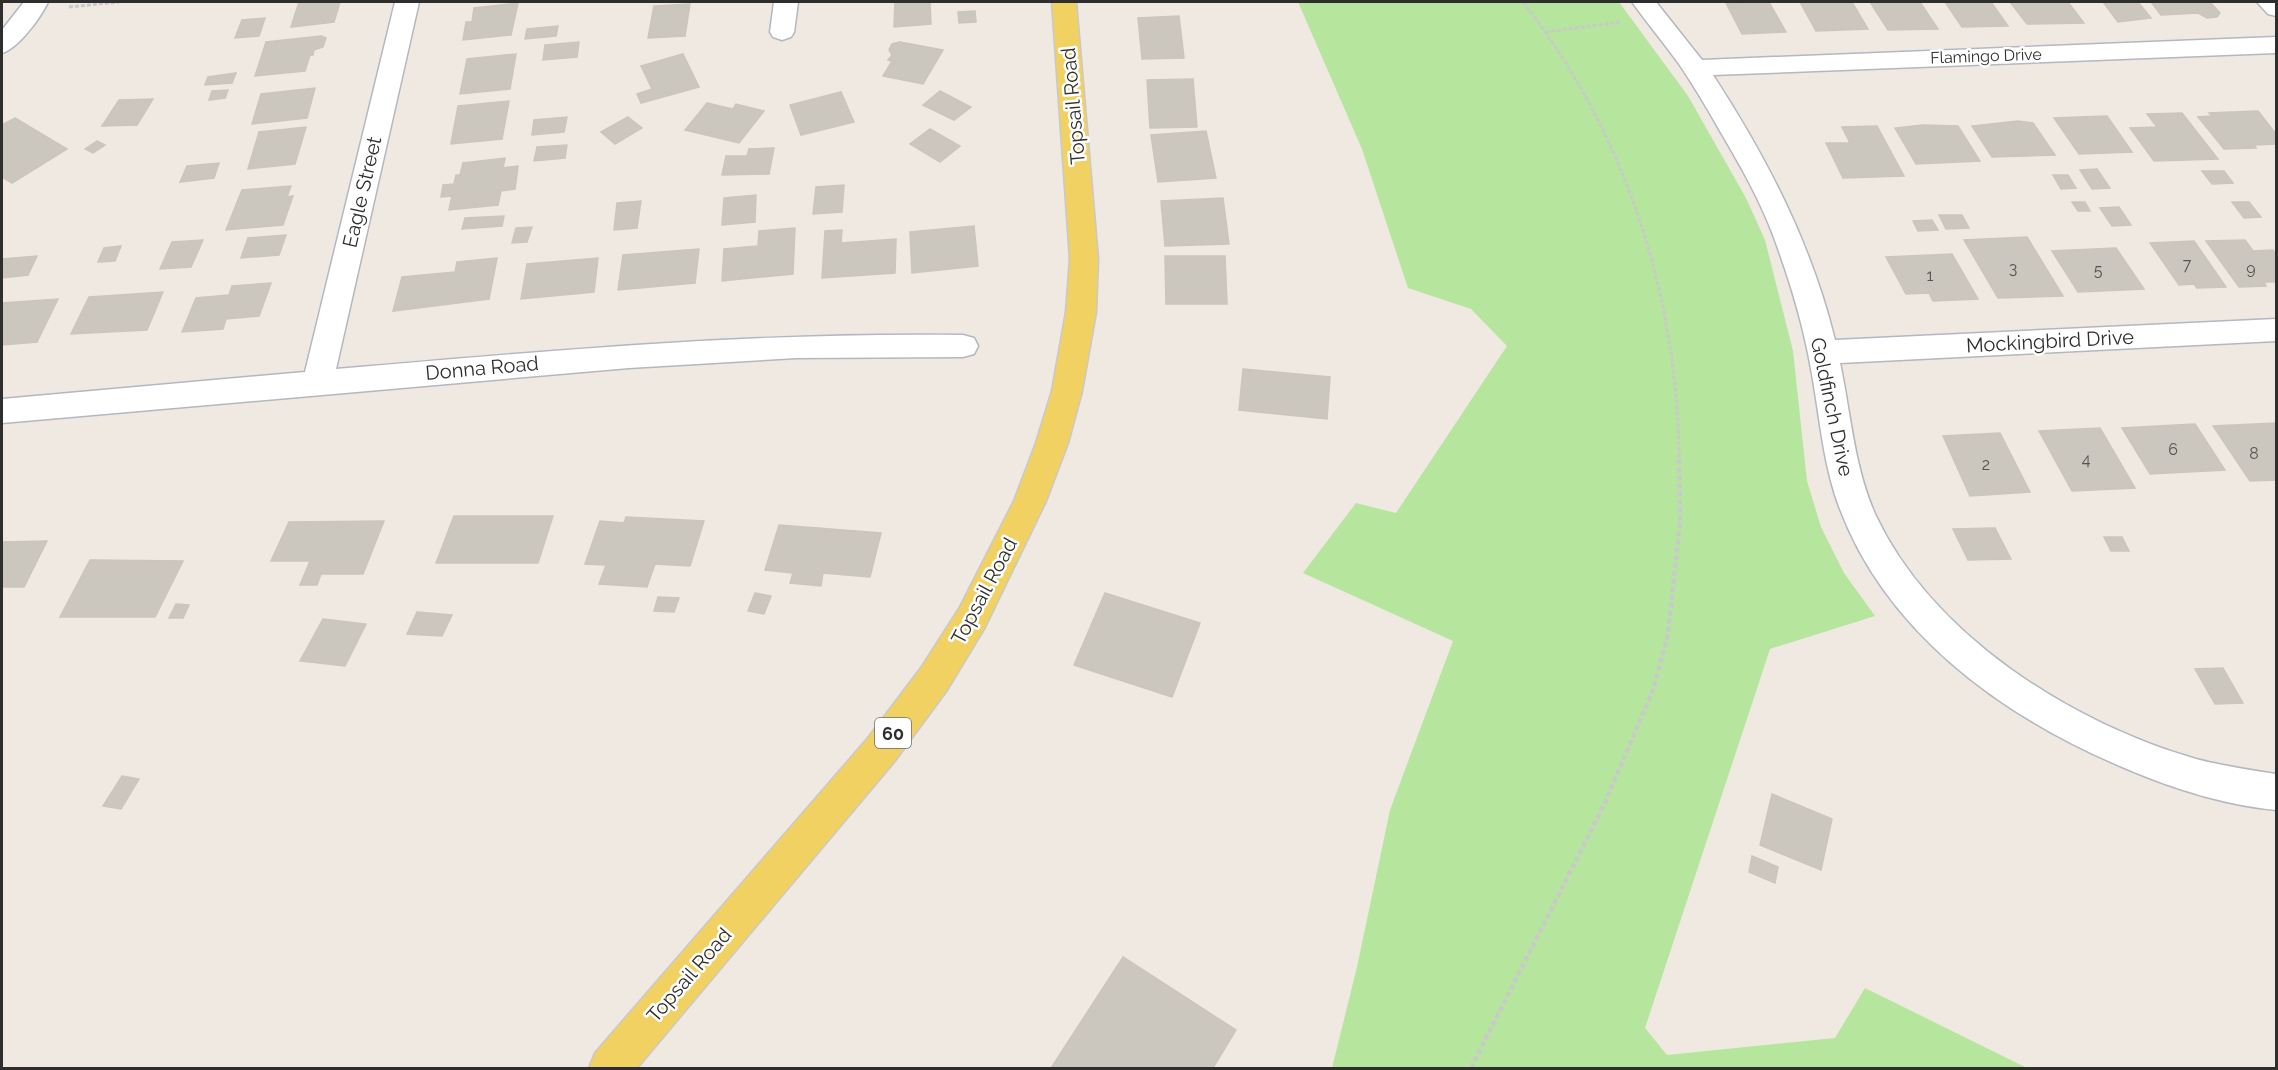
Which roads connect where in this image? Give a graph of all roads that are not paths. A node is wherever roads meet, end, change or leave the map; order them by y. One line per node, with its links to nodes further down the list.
1 (407, 2): 15 (street, Eagle Street)
2 (786, 2): 8 (street)
3 (1064, 2): 18 (main road, Topsail Road / 60)
4 (2269, 2): 6 (street)
5 (34, 6): 9 (street)
6 (2277, 9)
7 (1650, 10): 11 (street, Goldfinch Drive)
8 (783, 32)
9 (2, 45)
10 (2277, 45): 11 (street, Flamingo Drive)
11 (1695, 68): 14 (street, Goldfinch Drive)
12 (2277, 330): 14 (street, Mockingbird Drive)
13 (963, 346): 15 (street, Donna Road)
14 (1823, 352): 17 (street, Goldfinch Drive)
15 (318, 382): 16 (street, Donna Road)
16 (2, 411)
17 (2277, 792)
18 (610, 1068)

